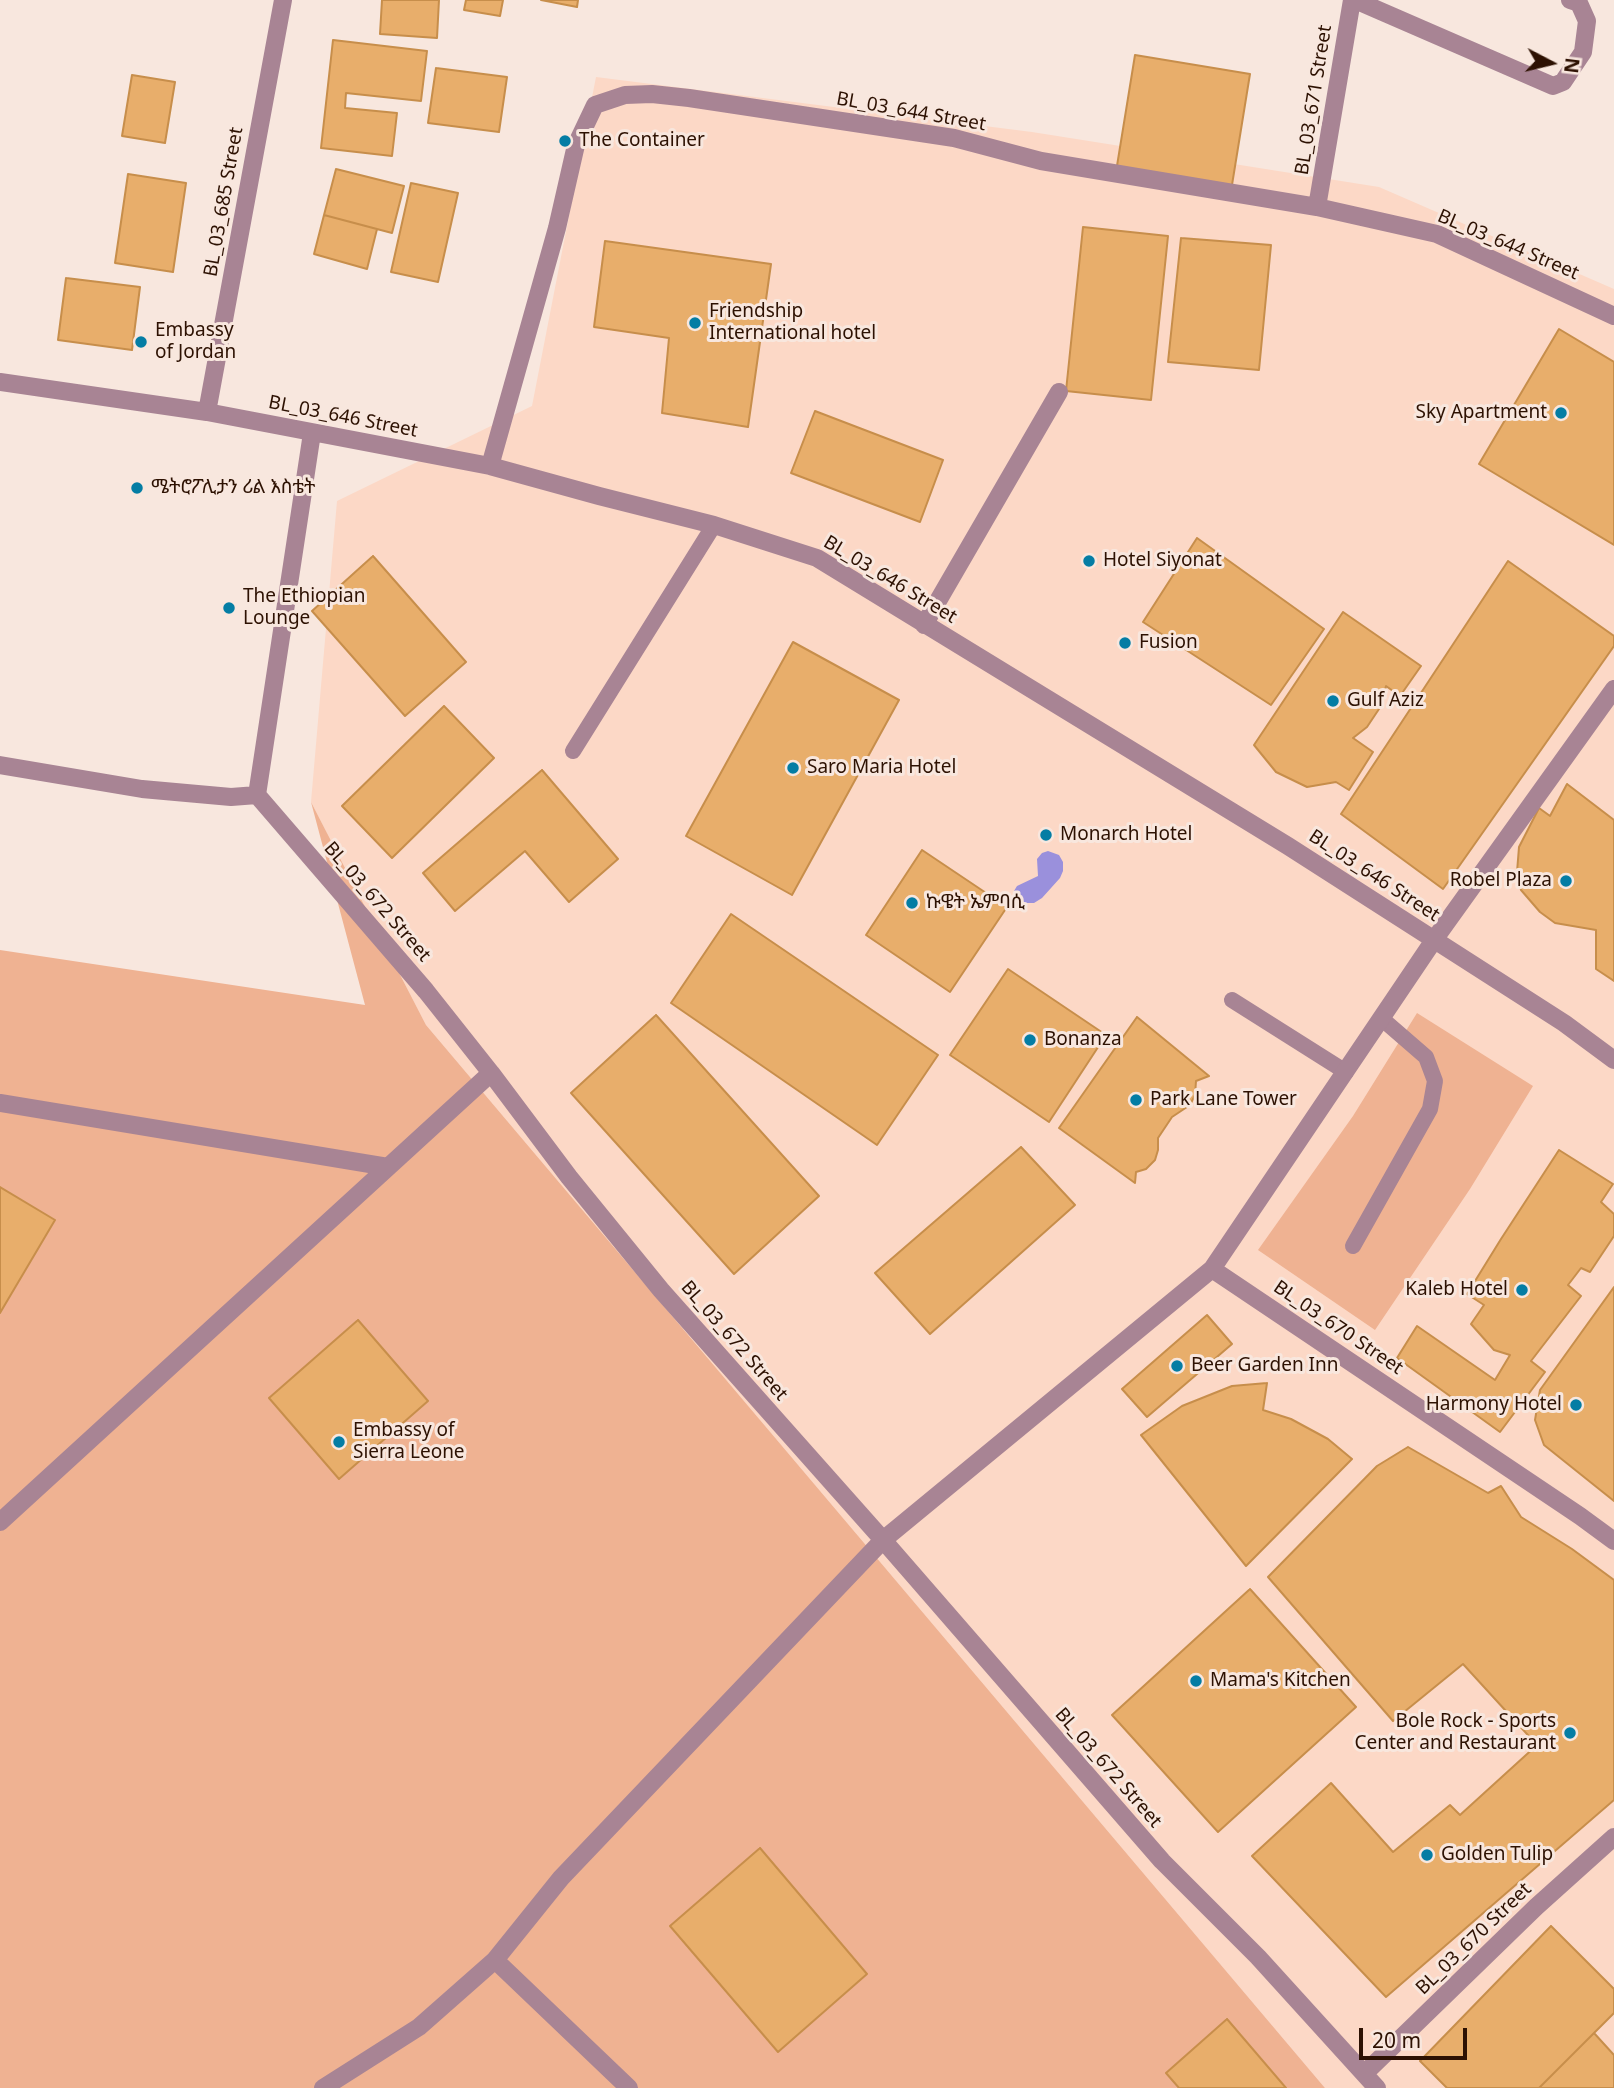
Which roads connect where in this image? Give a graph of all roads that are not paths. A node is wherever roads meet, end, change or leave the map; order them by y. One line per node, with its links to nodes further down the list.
1 (283, 0): 8 (street, BL_03_685 Street)
2 (1353, 0): 3 (street); 4 (street, BL_03_671 Street)
3 (1570, 0)
4 (1317, 207): 5 (street, BL_03_644 Street); 10 (street, BL_03_644 Street)
5 (1614, 316)
6 (0, 382): 8 (street, BL_03_646 Street)
7 (1059, 392): 12 (street)
8 (207, 412): 9 (street, BL_03_646 Street)
9 (312, 433): 10 (street, BL_03_646 Street); 16 (street)
10 (490, 466): 11 (street, BL_03_646 Street)
11 (714, 525): 12 (street, BL_03_646 Street); 14 (lane)
12 (924, 625): 17 (street, BL_03_646 Street)
13 (1614, 689): 17 (street)
14 (573, 751)
15 (0, 765): 16 (street)
16 (257, 795): 22 (street, BL_03_672 Street)
17 (1434, 940): 19 (street); 20 (street, BL_03_646 Street)
18 (1232, 1000): 21 (lane)
19 (1381, 1018): 21 (street); 25 (lane)
20 (1614, 1060)
21 (1346, 1072): 26 (street)
22 (491, 1073): 24 (street); 28 (street, BL_03_672 Street)
23 (0, 1103): 24 (street)
24 (388, 1167): 27 (street)
25 (1353, 1245)
26 (1212, 1269): 28 (street); 29 (street, BL_03_670 Street)
27 (0, 1522)
28 (883, 1540): 31 (street); 32 (street, BL_03_672 Street)
29 (1614, 1541)
30 (1614, 1837): 32 (street, BL_03_670 Street)
31 (495, 1960): 33 (street); 34 (street)
32 (1365, 2073): 35 (street, BL_03_672 Street)
33 (323, 2088)
34 (629, 2088)
35 (1377, 2088)

